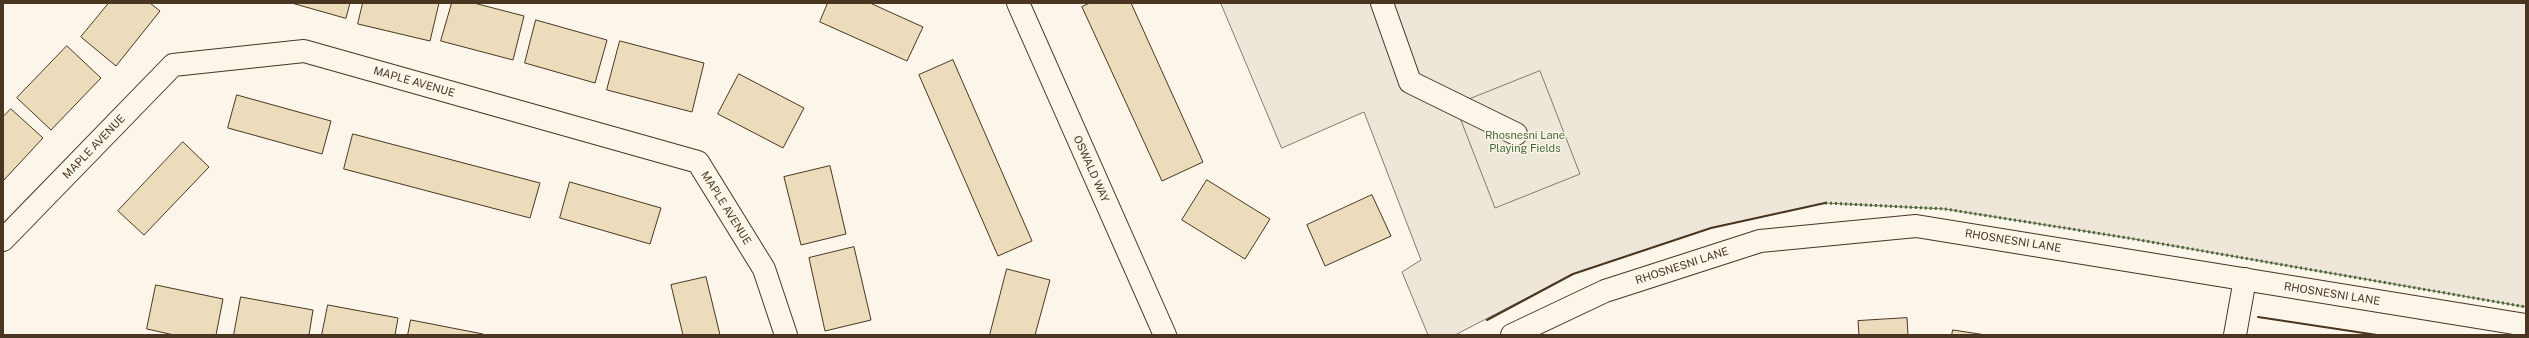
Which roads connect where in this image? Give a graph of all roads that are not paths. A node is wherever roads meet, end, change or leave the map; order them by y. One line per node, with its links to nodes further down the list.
1 (1018, 3): 8 (street, OSWALD WAY)
2 (1382, 3): 3 (street)
3 (1516, 134)
4 (3, 240): 7 (street, MAPLE AVENUE)
5 (2245, 279): 6 (street, RHOSNESNI LANE); 9 (street, RHOSNESNI LANE); 10 (street)
6 (2526, 325)
7 (786, 335)
8 (1165, 335)
9 (1512, 335)
10 (2235, 335)

